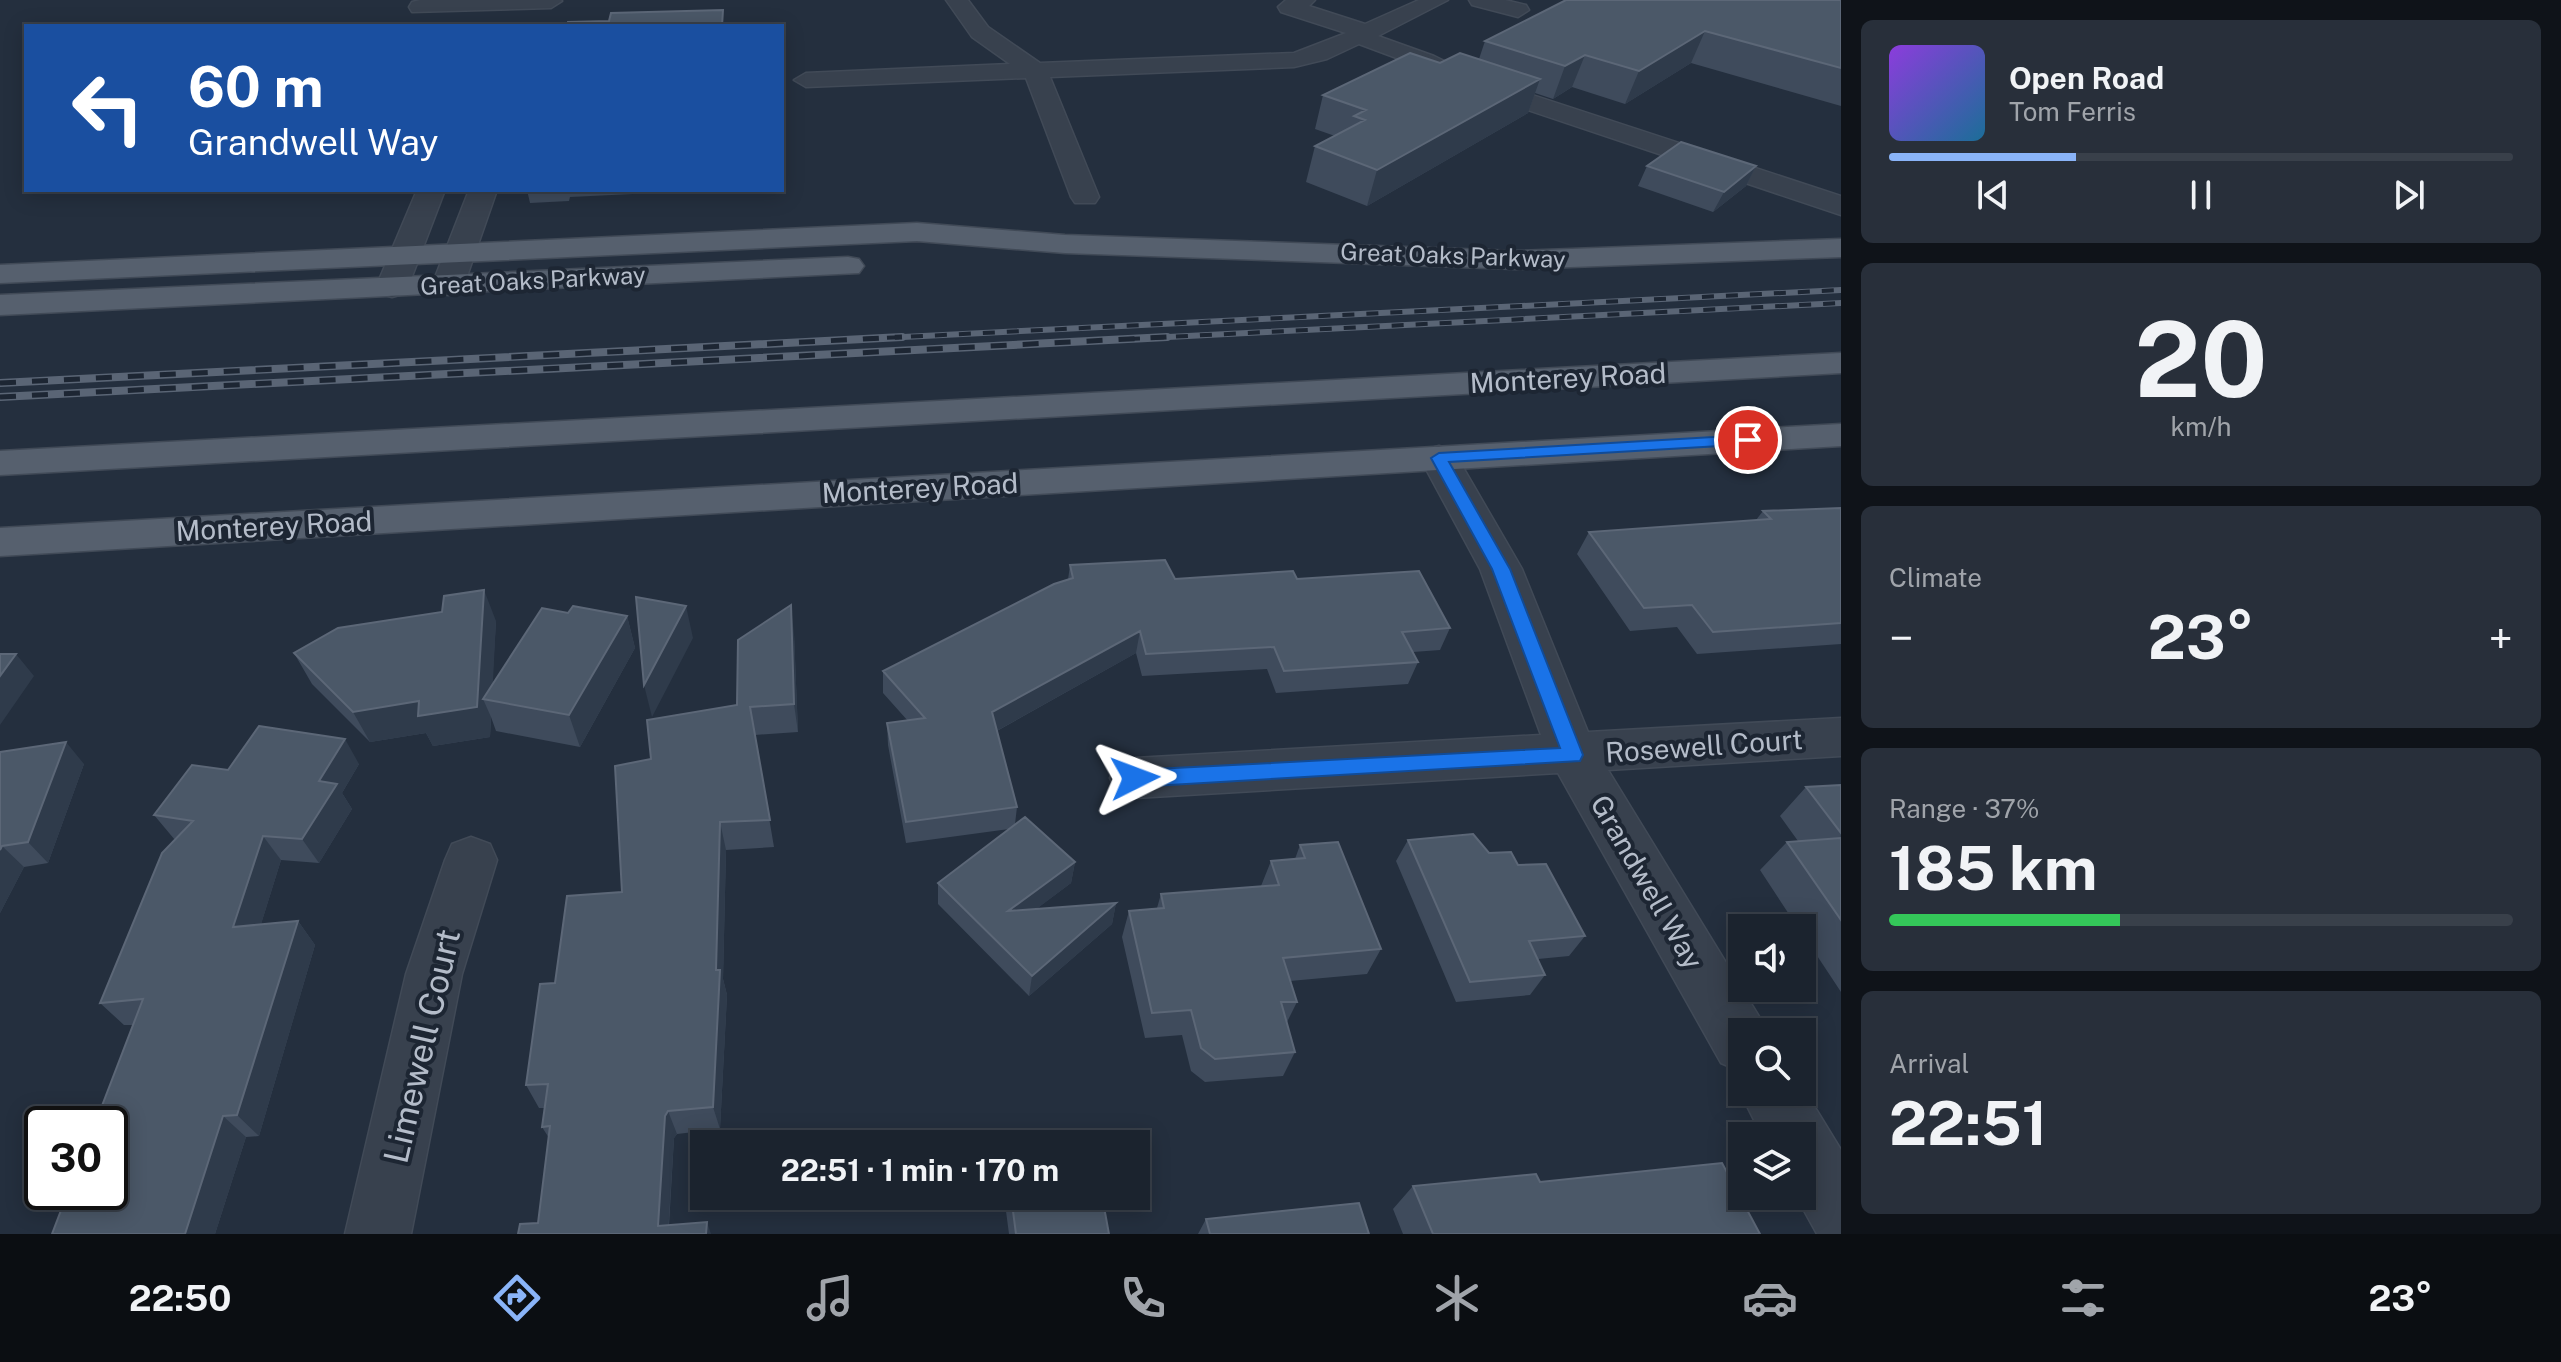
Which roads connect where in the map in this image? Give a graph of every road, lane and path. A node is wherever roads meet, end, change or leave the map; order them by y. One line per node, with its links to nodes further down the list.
1 (551, 0): 6 (street); 10 (street)
2 (957, 0): 12 (street)
3 (1304, 0): 11 (street)
4 (1437, 0): 11 (street)
5 (1480, 0): 8 (street)
6 (510, 1): 7 (street); 9 (street)
7 (420, 7)
8 (1518, 10)
9 (500, 24)
10 (543, 24)
11 (1362, 34): 12 (street); 17 (street)
12 (1035, 71): 13 (street); 16 (street)
13 (806, 80)
14 (430, 192): 21 (street)
15 (482, 192): 20 (street)
16 (1085, 197)
17 (1841, 206)
18 (1065, 244): 19 (main road, Great Oaks Parkway); 20 (main road, Great Oaks Parkway); 23 (main road, Great Oaks Parkway)
19 (1841, 248)
20 (460, 253): 21 (main road, Great Oaks Parkway); 23 (street)
21 (405, 256): 22 (main road, Great Oaks Parkway); 24 (street)
22 (0, 274)
23 (448, 285): 24 (main road, Great Oaks Parkway)
24 (392, 287): 25 (main road, Great Oaks Parkway)
25 (0, 305)
26 (1841, 363): 29 (main road, Monterey Road)
27 (1841, 435): 28 (main road, Monterey Road)
28 (1439, 458): 30 (main road, Monterey Road); 32 (street, Grandwell Way)
29 (0, 463)
30 (0, 542)
31 (1841, 737): 32 (street, Rosewell Court)
32 (1573, 755): 33 (street, Rosewell Court); 35 (street, Grandwell Way)
33 (1135, 778)
34 (471, 860): 38 (street, Limewell Court)
35 (1728, 1019)
36 (1816, 1169): 37 (street)
37 (1841, 1212)
38 (378, 1234)

